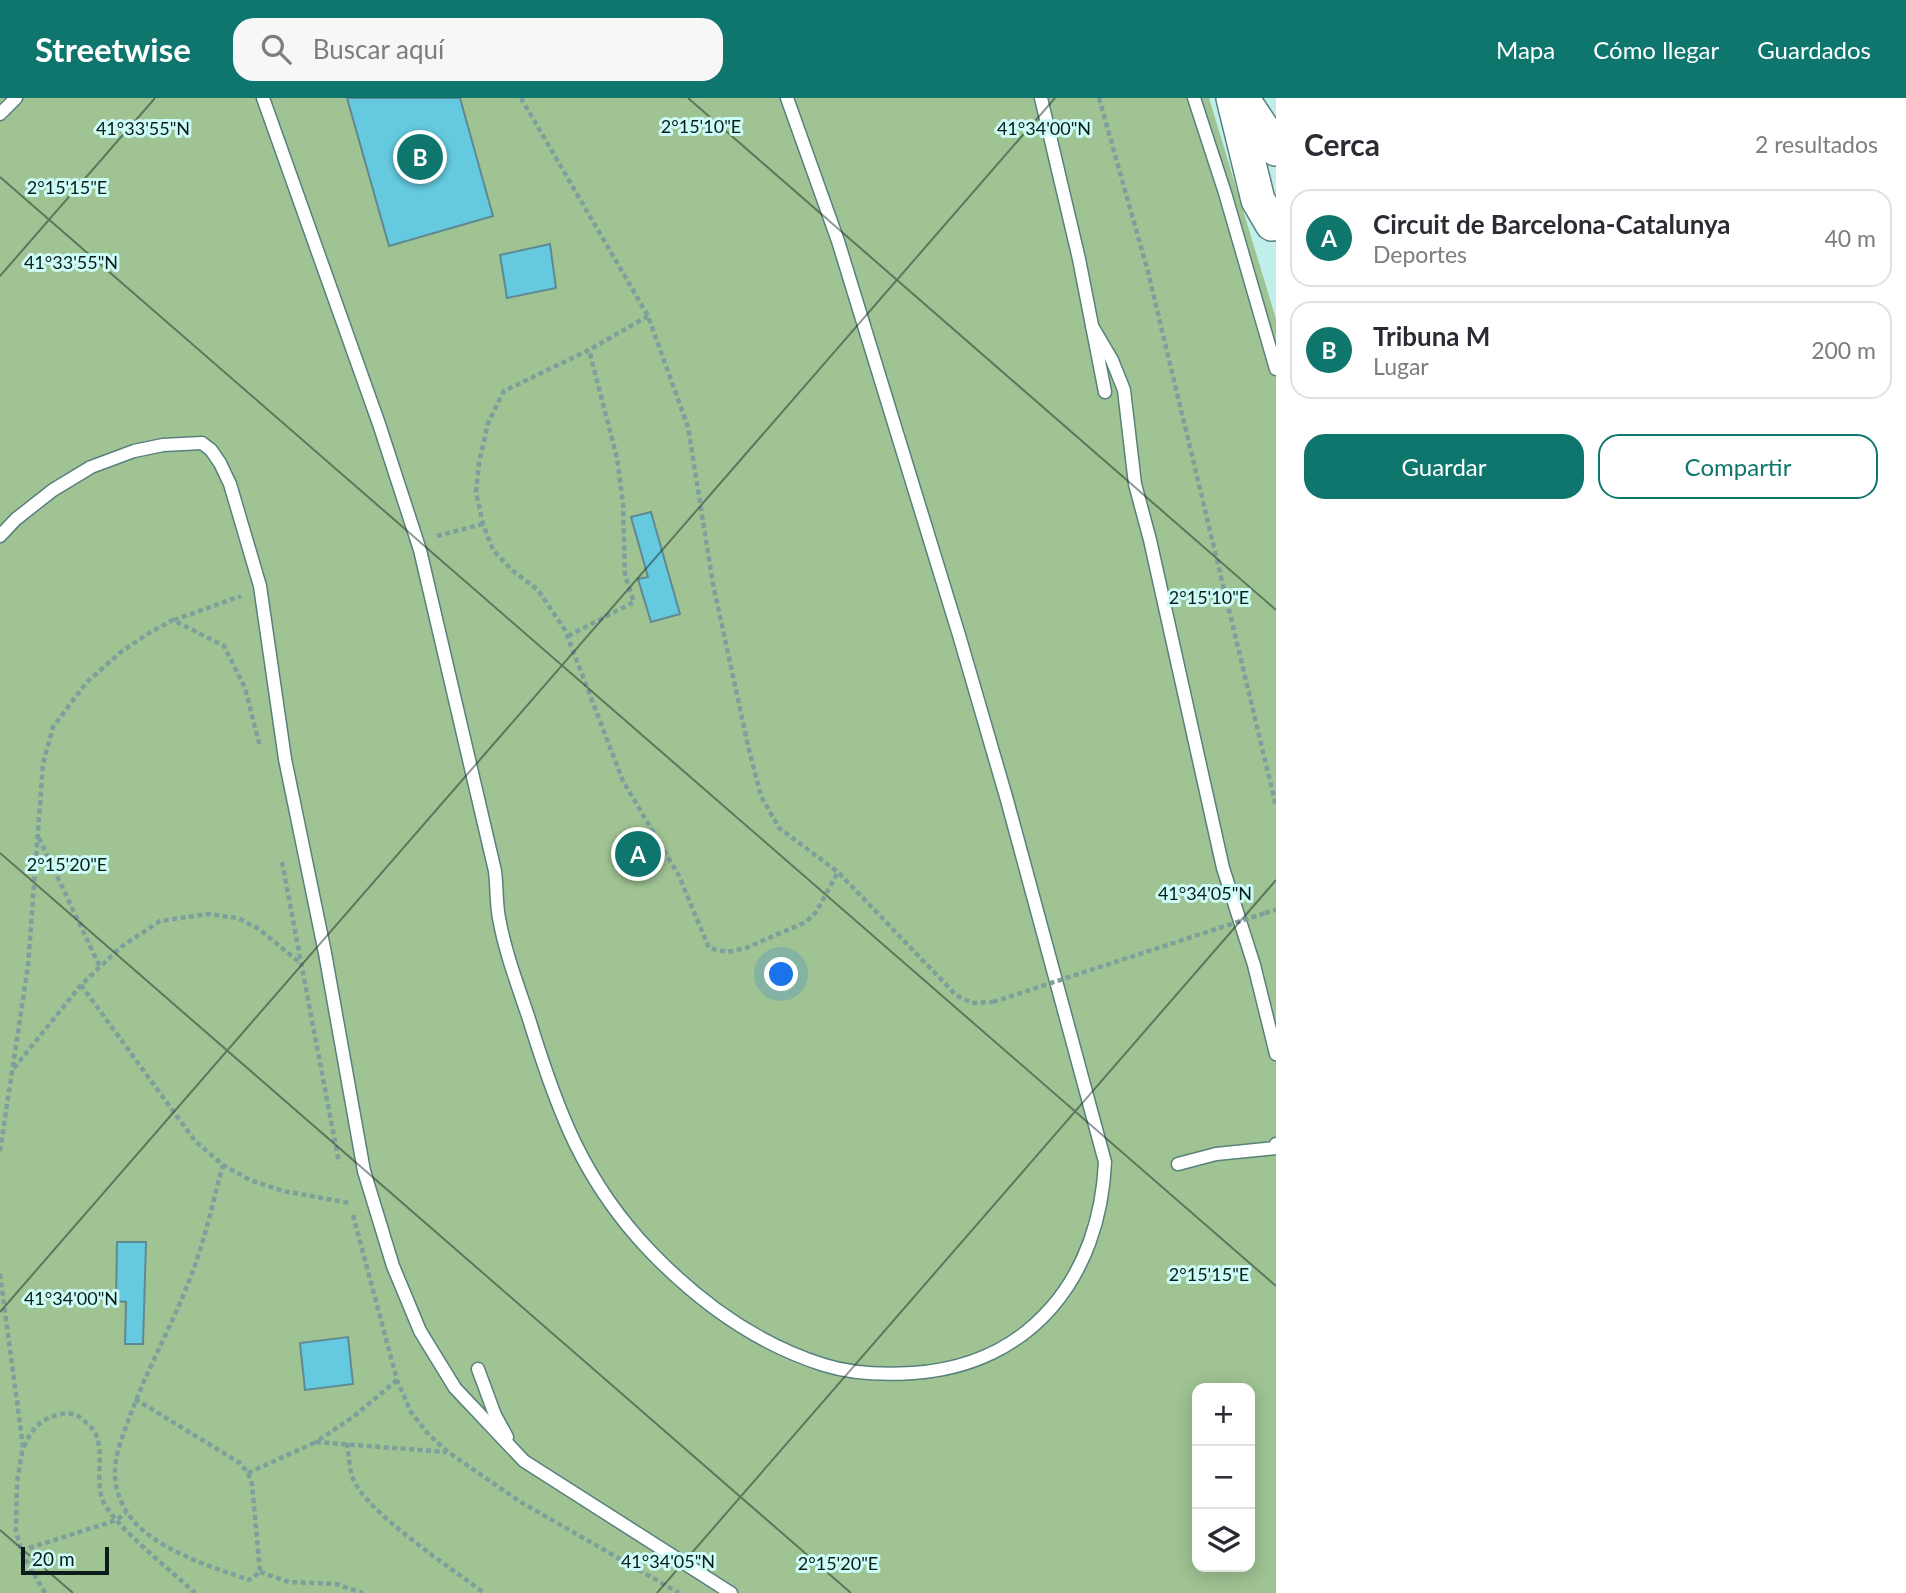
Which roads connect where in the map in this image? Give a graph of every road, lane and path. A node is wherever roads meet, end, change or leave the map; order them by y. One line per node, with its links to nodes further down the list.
1 (16, 98): 10 (lane)
2 (263, 98): 4 (lane)
3 (521, 98): 13 (path)
4 (787, 98)
5 (1041, 98): 14 (lane)
6 (1099, 98): 25 (path)
7 (1194, 98): 16 (lane)
8 (1233, 98): 12 (street)
9 (1242, 98): 11 (street)
10 (0, 114)
11 (1276, 149)
12 (1274, 229)
13 (648, 316): 15 (path); 28 (path)
14 (1093, 326): 17 (lane); 33 (lane)
15 (589, 350): 18 (path); 23 (path)
16 (1276, 369)
17 (1105, 392)
18 (483, 524): 20 (path); 23 (path)
19 (0, 536): 48 (lane)
20 (432, 537)
21 (248, 594): 22 (path)
22 (173, 620): 24 (path); 26 (path)
23 (568, 636): 28 (path)
24 (260, 749)
25 (1276, 806)
26 (37, 836): 31 (path); 34 (path)
27 (281, 853): 30 (path)
28 (838, 872): 29 (path, bridge)
29 (1276, 910)
30 (299, 962): 31 (path); 37 (path)
31 (100, 967): 32 (path)
32 (81, 985): 34 (path); 39 (path)
33 (1276, 1054)
34 (12, 1071): 36 (path)
35 (1276, 1144): 38 (lane)
36 (0, 1151)
37 (336, 1152)
38 (1178, 1164)
39 (223, 1165): 40 (path); 44 (path)
40 (350, 1203)
41 (0, 1274): 47 (path)
42 (478, 1369): 48 (lane)
43 (397, 1380): 45 (path)
44 (135, 1399): 50 (path); 51 (path)
45 (316, 1442): 46 (path); 50 (path)
46 (347, 1444): 49 (path); 58 (path)
47 (23, 1447): 52 (path); 55 (path)
48 (514, 1450): 59 (lane)
49 (448, 1452)
50 (247, 1473): 54 (path)
51 (126, 1512): 52 (path); 54 (path)
52 (117, 1520): 53 (path); 56 (path)
53 (29, 1548)
54 (260, 1572): 57 (path)
55 (45, 1593)
56 (195, 1593)
57 (363, 1593)
58 (484, 1593)
59 (731, 1593)

